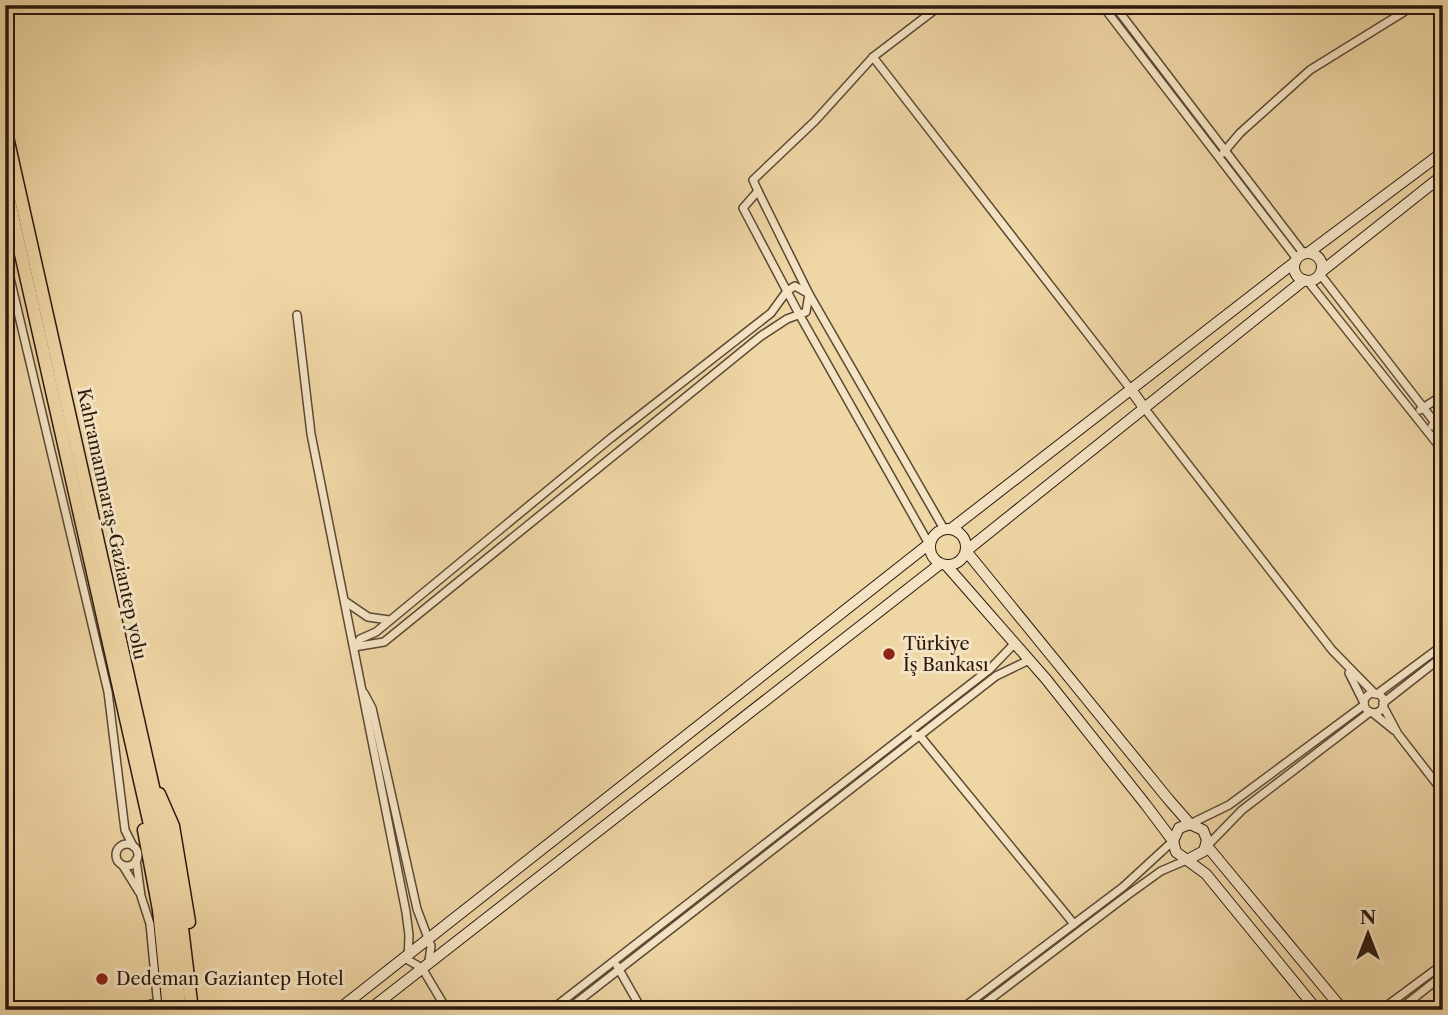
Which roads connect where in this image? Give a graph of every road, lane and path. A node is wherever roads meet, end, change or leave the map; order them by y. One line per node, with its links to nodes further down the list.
1 (941, 5): 5 (street)
2 (1102, 5): 8 (street)
3 (1114, 5): 8 (street)
4 (1415, 5): 8 (street)
5 (873, 57): 12 (street); 21 (street)
6 (5, 128): 53 (highway, Kahramanmaraş-Gaziantep yolu)
7 (1443, 152): 9 (street)
8 (1222, 154): 14 (street)
9 (1433, 160): 10 (street); 14 (street)
10 (1442, 176): 15 (street)
11 (5, 183): 57 (highway, Kahramanmaraş-Gaziantep yolu)
12 (758, 191): 17 (street); 18 (street)
13 (5, 257): 59 (street)
14 (1301, 257): 15 (street); 16 (street); 21 (street)
15 (1321, 272): 16 (street); 23 (street)
16 (1305, 280): 24 (street); 26 (street)
17 (787, 291): 18 (street); 19 (street); 36 (street)
18 (809, 294): 19 (street); 31 (street)
19 (799, 314): 32 (street); 40 (street)
20 (297, 315): 35 (street)
21 (1132, 391): 24 (street); 31 (street)
22 (1443, 395): 23 (street)
23 (1423, 408): 26 (street); 27 (street)
24 (1145, 409): 33 (street); 44 (street)
25 (1443, 412): 27 (street)
26 (1414, 415): 28 (street)
27 (1435, 423): 28 (street); 29 (street)
28 (1427, 431): 30 (street)
29 (1443, 433)
30 (1443, 451)
31 (948, 529): 32 (street); 33 (street)
32 (929, 544): 34 (street); 74 (street)
33 (966, 551): 34 (street); 37 (street)
34 (944, 565): 38 (street); 78 (street)
35 (345, 602): 36 (street); 40 (street)
36 (389, 620): 40 (street)
37 (1031, 631): 38 (street); 41 (street)
38 (1015, 643): 43 (street); 50 (street)
39 (1443, 645): 46 (street)
40 (354, 647): 45 (street)
41 (1045, 648): 43 (street); 58 (street)
42 (1443, 656): 48 (street)
43 (1029, 660): 52 (street); 60 (street)
44 (1346, 667): 46 (street); 47 (street)
45 (364, 692): 61 (street); 63 (street)
46 (1376, 694): 47 (street); 48 (street)
47 (1364, 704): 49 (street); 58 (street)
48 (1383, 704): 49 (street); 51 (street)
49 (1372, 712): 51 (street); 64 (street)
50 (908, 733): 52 (street); 54 (street)
51 (1398, 734): 56 (street)
52 (920, 736): 55 (street); 72 (street)
53 (150, 777): 73 (highway, Kahramanmaraş-Gaziantep yolu); 87 (highway)
54 (845, 781): 55 (street); 66 (street)
55 (850, 789): 67 (street)
56 (1443, 792)
57 (143, 795): 73 (highway, Kahramanmaraş-Gaziantep yolu); 83 (highway)
58 (1190, 824): 60 (street); 64 (street)
59 (125, 830): 62 (street); 65 (street)
60 (1173, 841): 68 (street); 72 (street)
61 (402, 844): 63 (street); 74 (street)
62 (133, 846): 65 (street); 69 (street)
63 (392, 846): 75 (street)
64 (1206, 846): 68 (street); 97 (street)
65 (118, 848): 70 (street)
66 (758, 849): 67 (street); 76 (street)
67 (764, 856): 79 (street)
68 (1189, 859): 95 (street); 96 (street)
69 (136, 860): 70 (street); 71 (street)
70 (123, 866): 71 (street)
71 (141, 896): 81 (street)
72 (1074, 924): 94 (street)
73 (176, 929): 85 (highway); 86 (highway)
74 (427, 938): 75 (street); 78 (street)
75 (406, 954): 78 (street); 88 (street)
76 (613, 960): 79 (street); 91 (street)
77 (1443, 964): 98 (street)
78 (425, 966): 89 (street); 90 (street)
79 (618, 968): 92 (street); 93 (street)
80 (1443, 975): 99 (street)
81 (155, 981): 82 (street); 83 (street)
82 (148, 1004): 83 (street); 84 (street)
83 (163, 1009)
84 (141, 1010)
85 (180, 1010)
86 (192, 1010)
87 (198, 1010)
88 (338, 1010)
89 (369, 1010)
90 (447, 1010)
91 (551, 1010)
92 (567, 1010)
93 (642, 1010)
94 (960, 1010)
95 (976, 1010)
96 (1317, 1010)
97 (1343, 1010)
98 (1381, 1010)
99 (1399, 1010)

